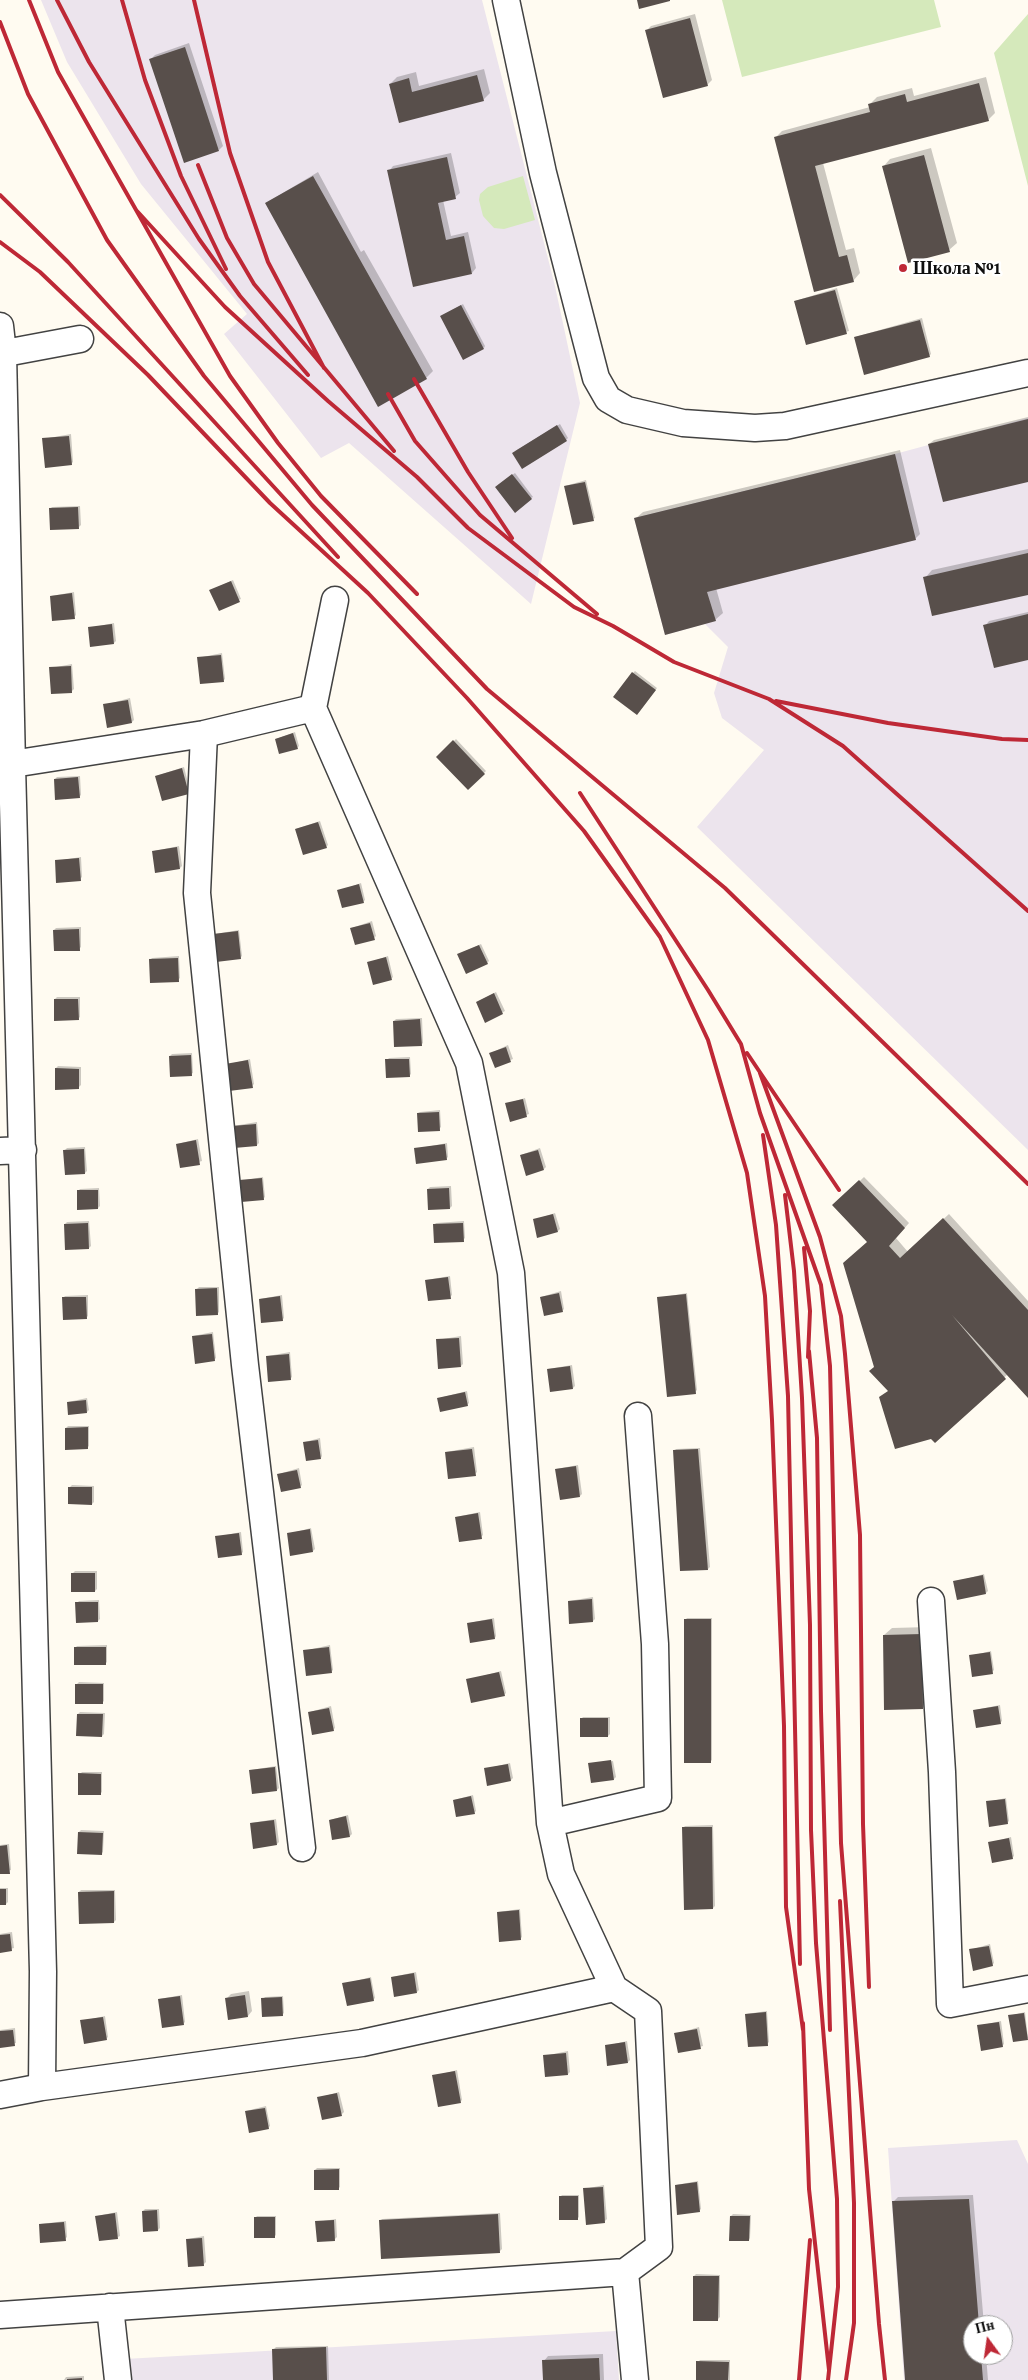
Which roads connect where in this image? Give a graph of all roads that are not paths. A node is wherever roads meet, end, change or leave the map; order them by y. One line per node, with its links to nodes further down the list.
1 (506, 0): 5 (street)
2 (0, 326): 4 (street)
3 (80, 339): 4 (street)
4 (2, 354): 9 (street)
5 (1028, 373)
6 (335, 600): 7 (street)
7 (313, 708): 8 (street); 13 (street)
8 (204, 734): 9 (street); 14 (street)
9 (6, 765): 10 (street)
10 (11, 1151): 17 (street)
11 (638, 1416): 13 (street)
12 (932, 1601): 16 (street)
13 (550, 1823): 15 (street)
14 (302, 1848)
15 (614, 1988): 17 (street); 19 (street)
16 (1028, 1989)
17 (42, 2087): 18 (street)
18 (0, 2095)
19 (625, 2272): 20 (street); 23 (street)
20 (110, 2307): 21 (street); 22 (street)
21 (0, 2315)
22 (118, 2380)
23 (635, 2380)

